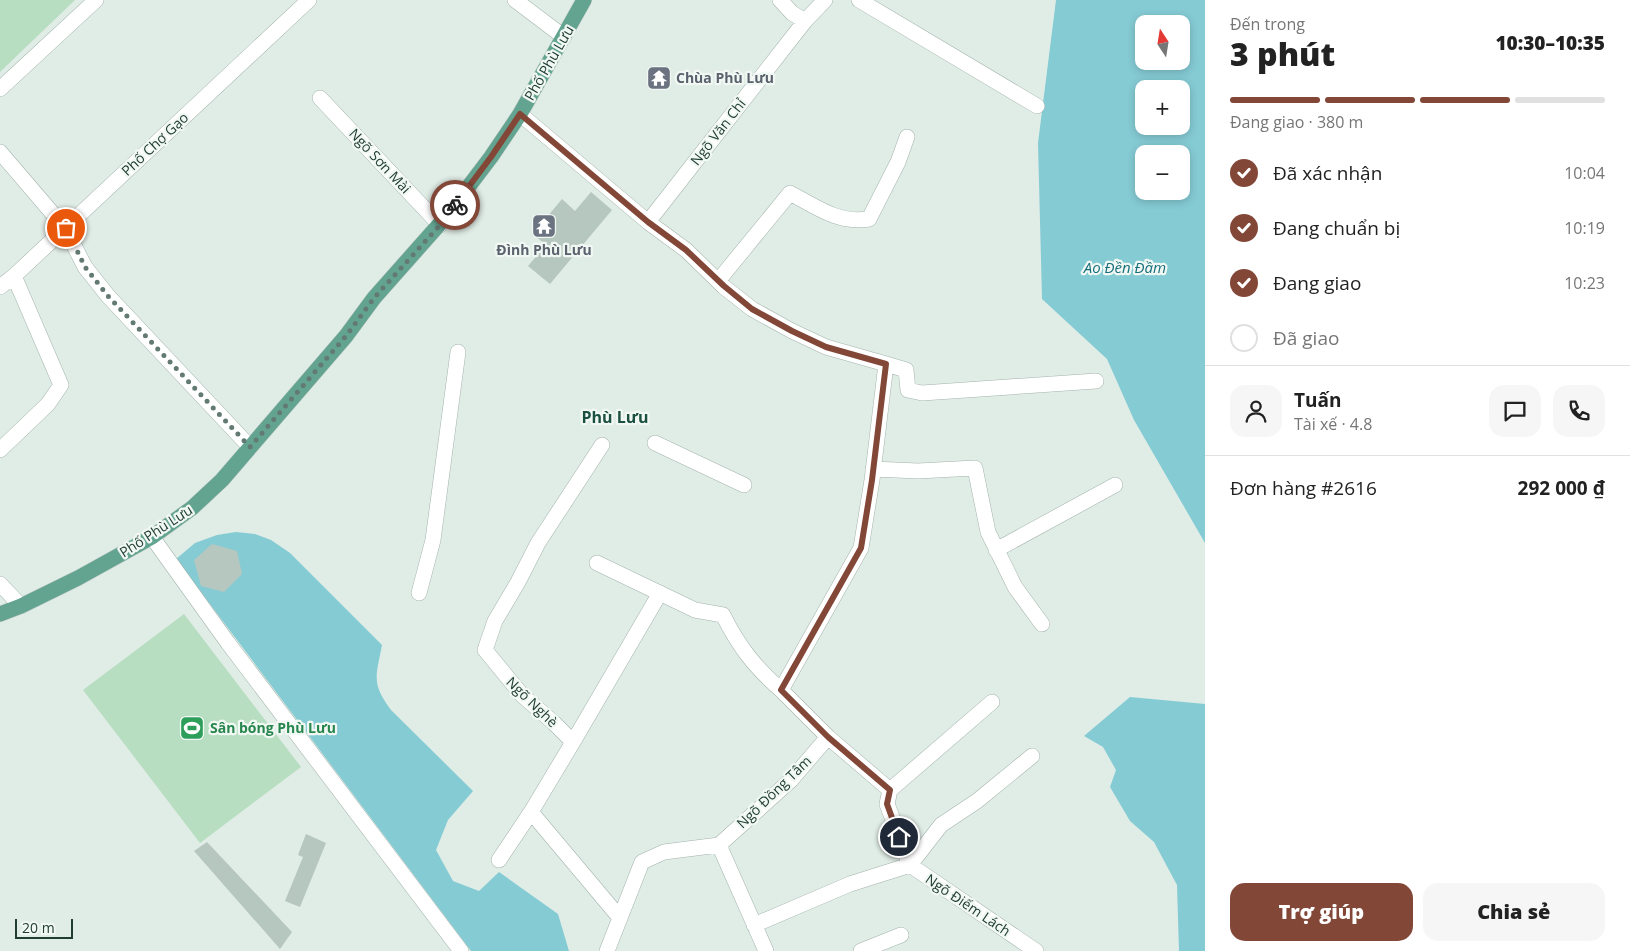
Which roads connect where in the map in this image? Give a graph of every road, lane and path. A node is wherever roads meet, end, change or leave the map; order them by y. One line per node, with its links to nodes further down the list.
1 (96, 0): 10 (street)
2 (309, 0): 18 (street, Phố Chợ Gạo)
3 (515, 0): 9 (street)
4 (584, 0): 9 (main road, Phố Phù Lưu)
5 (780, 0): 8 (street)
6 (825, 0): 8 (street, Ngõ Văn Chỉ)
7 (858, 0): 12 (street)
8 (805, 21): 16 (street, Ngõ Văn Chỉ)
9 (564, 37): 13 (main road, Phố Phù Lưu)
10 (0, 88)
11 (320, 98): 17 (street, Ngõ Sơn Mài)
12 (1037, 106)
13 (520, 114): 16 (street); 17 (main road, Phố Phù Lưu)
14 (907, 137): 20 (street)
15 (0, 152): 18 (street)
16 (648, 222): 20 (street)
17 (440, 225): 27 (main road, Phố Phù Lưu)
18 (66, 228): 19 (street, Phố Chợ Gạo); 27 (street)
19 (14, 276): 21 (street, Phố Chợ Gạo); 28 (street)
20 (718, 281): 23 (street)
21 (0, 287)
22 (458, 352): 36 (street)
23 (886, 364): 24 (street); 29 (street)
24 (1096, 381)
25 (655, 443): 30 (street)
26 (602, 446): 44 (street, Ngõ Nghè)
27 (250, 447): 32 (main road, Phố Phù Lưu)
28 (0, 450)
29 (873, 470): 33 (street); 41 (street)
30 (744, 485)
31 (1115, 485): 33 (street)
32 (152, 537): 38 (main road, Phố Phù Lưu); 54 (street)
33 (996, 550): 40 (street)
34 (597, 563): 37 (street)
35 (0, 584): 38 (street)
36 (419, 593)
37 (660, 593): 41 (street); 44 (street)
38 (21, 606): 39 (main road, Phố Phù Lưu)
39 (0, 614)
40 (1042, 624)
41 (781, 690): 43 (street)
42 (992, 702): 46 (street)
43 (828, 737): 46 (street); 48 (street, Ngõ Đồng Tâm)
44 (573, 742): 47 (street)
45 (1032, 756): 50 (street)
46 (890, 790): 50 (street)
47 (531, 812): 49 (street); 51 (street)
48 (719, 845): 51 (street); 52 (street)
49 (499, 860)
50 (910, 865): 52 (street); 58 (street, Ngõ Điếm Lách)
51 (620, 918): 55 (street)
52 (754, 925): 56 (street)
53 (901, 935): 57 (street)
54 (461, 951)
55 (607, 951)
56 (766, 951)
57 (861, 951)
58 (1036, 951)

